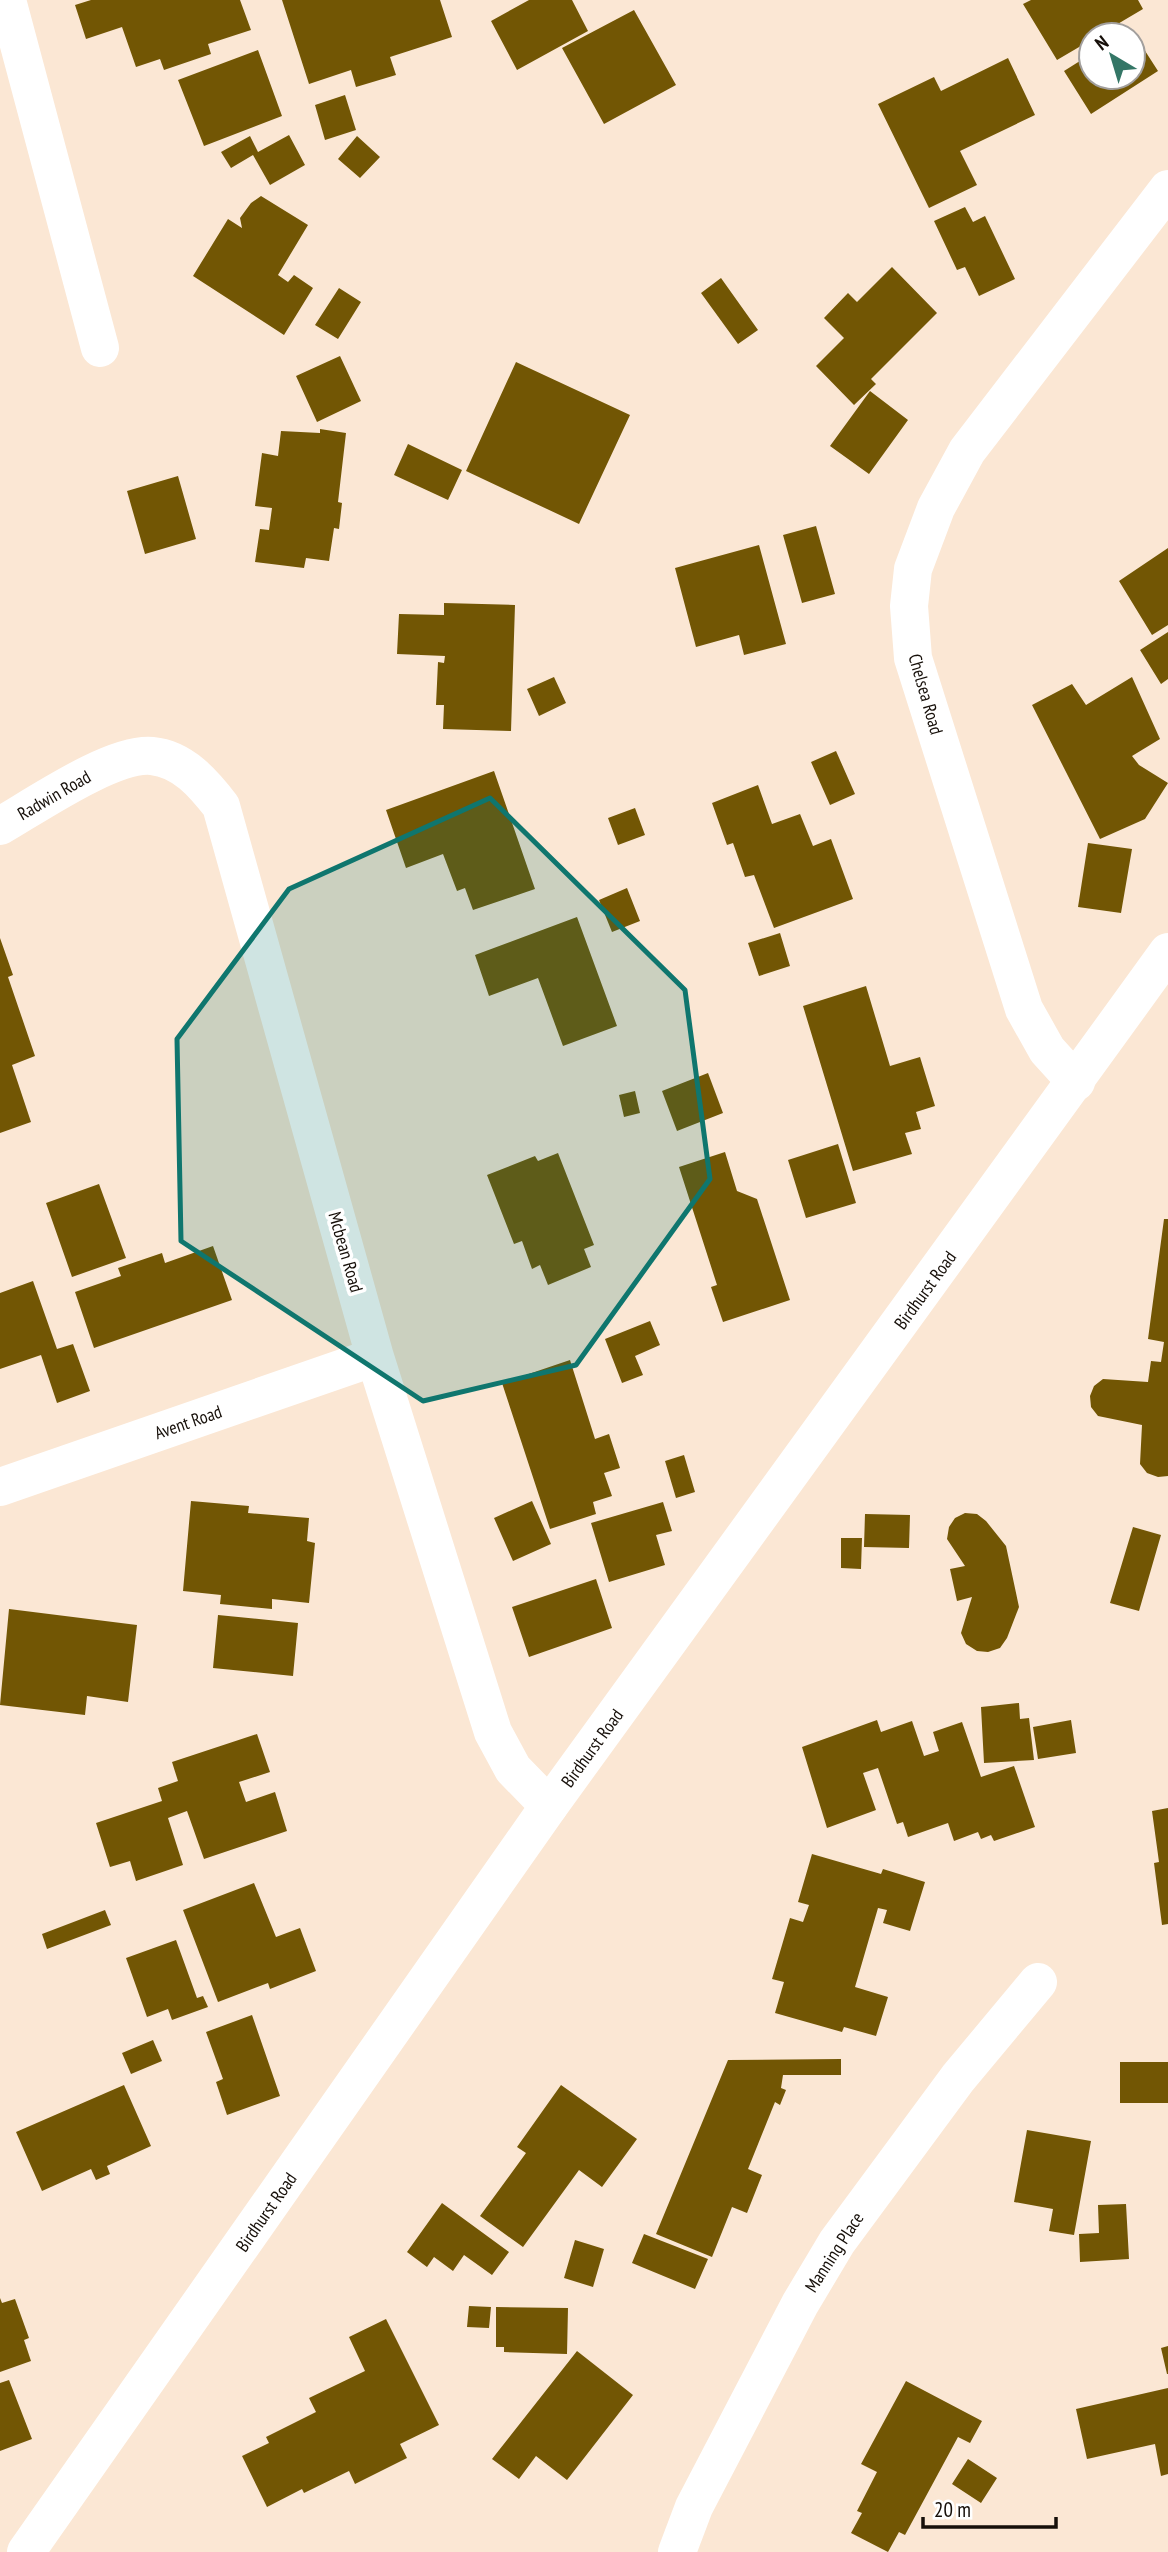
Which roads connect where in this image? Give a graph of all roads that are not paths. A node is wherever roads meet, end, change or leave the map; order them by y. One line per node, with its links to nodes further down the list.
1 (7, 0): 3 (street)
2 (1168, 189): 7 (street, Chelsea Road)
3 (100, 348)
4 (109, 764): 5 (street, Radwin Road); 8 (street, Mcbean Road)
5 (0, 826)
6 (1168, 952): 7 (street, Birdhurst Road)
7 (1076, 1082): 10 (street, Birdhurst Road)
8 (375, 1357): 9 (street, Avent Road); 10 (street, Mcbean Road)
9 (0, 1487)
10 (549, 1807): 12 (street, Birdhurst Road)
11 (1038, 1982): 13 (street, Manning Place)
12 (26, 2552)
13 (677, 2552)

